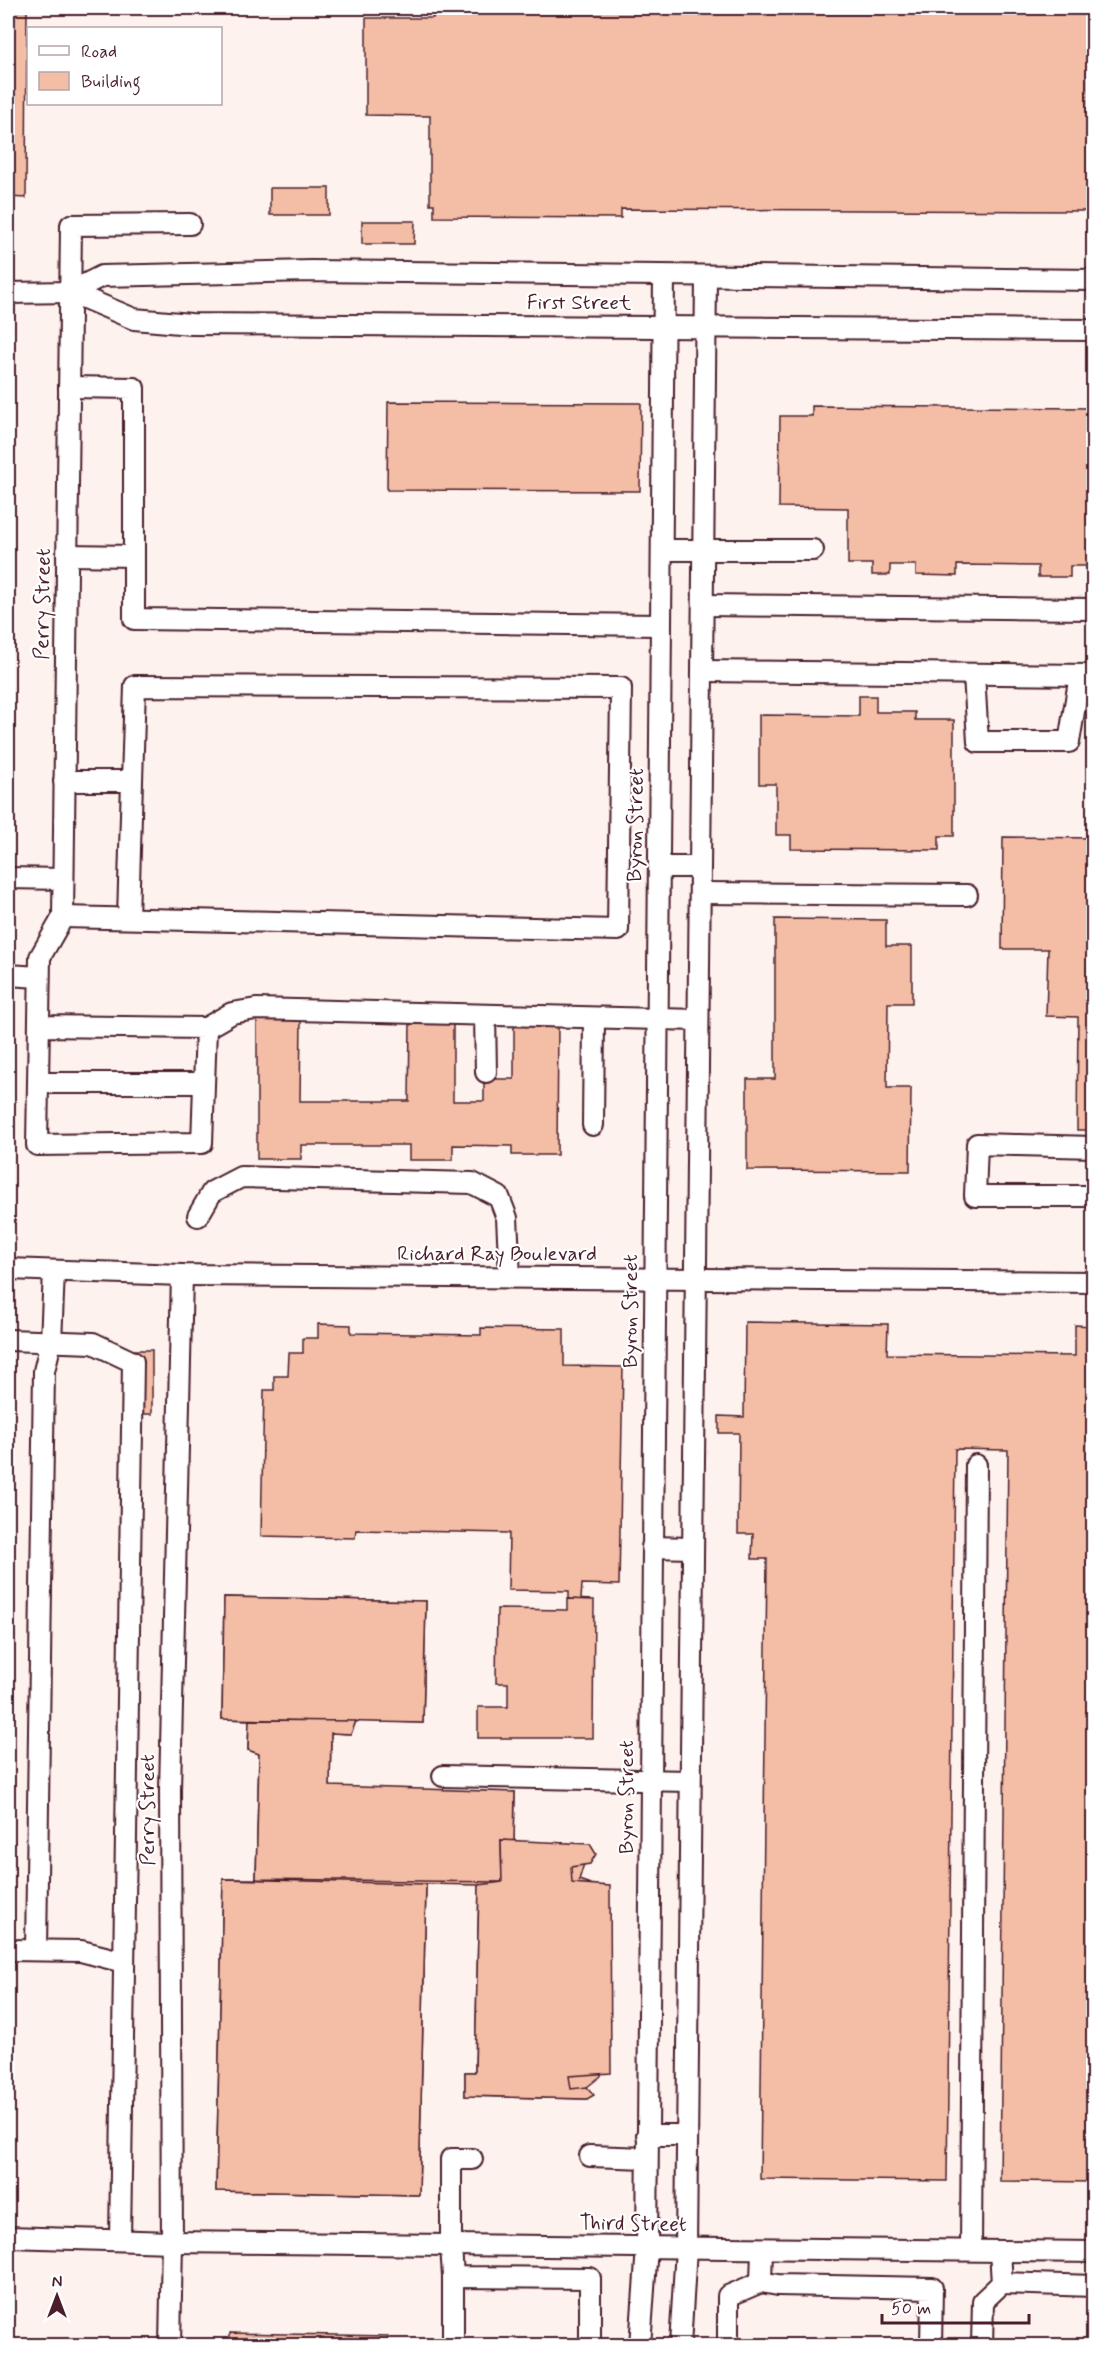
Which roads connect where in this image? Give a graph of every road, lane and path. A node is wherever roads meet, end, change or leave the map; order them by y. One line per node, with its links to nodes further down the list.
1 (190, 224): 5 (street, Perry Street)
2 (664, 276): 3 (street, First Street); 5 (street, First Street); 7 (street, Byron Street)
3 (706, 277): 4 (street, First Street); 8 (street)
4 (1094, 280)
5 (70, 292): 6 (street, First Street); 7 (street, First Street); 10 (street, Perry Street)
6 (8, 293)
7 (664, 327): 8 (street, First Street); 11 (street, Byron Street)
8 (707, 328): 9 (street, First Street); 12 (street)
9 (1094, 330)
10 (69, 387): 14 (street, Perry Street); 15 (street)
11 (662, 550): 12 (street); 18 (street, Byron Street)
12 (704, 550): 13 (street); 16 (street)
13 (813, 550)
14 (67, 555): 15 (street); 22 (street, Perry Street)
15 (134, 556): 18 (street)
16 (704, 605): 17 (street); 19 (street)
17 (1094, 609)
18 (661, 625): 24 (street, Byron Street)
19 (703, 671): 20 (street); 25 (street)
20 (974, 674): 21 (street); 21 (street)
21 (1087, 675)
22 (64, 781): 23 (street); 27 (street, Perry Street)
23 (132, 781): 31 (street); 31 (street)
24 (659, 867): 25 (street); 36 (street, Byron Street)
25 (700, 867): 28 (street)
26 (8, 878): 27 (street)
27 (63, 879): 30 (street, Perry Street)
28 (700, 892): 29 (street); 37 (street)
29 (967, 895)
30 (63, 917): 31 (street); 33 (street)
31 (128, 918)
32 (8, 975): 33 (street)
33 (39, 976): 38 (street)
34 (485, 1015): 35 (street); 39 (street); 40 (street)
35 (594, 1017): 36 (street); 43 (street)
36 (657, 1019): 37 (street); 51 (street, Byron Street)
37 (698, 1020): 52 (street)
38 (39, 1026): 39 (street); 41 (street)
39 (206, 1028): 42 (street)
40 (486, 1072)
41 (38, 1083): 42 (street); 42 (street)
42 (204, 1083)
43 (593, 1125)
44 (1094, 1147): 45 (street)
45 (1094, 1196)
46 (198, 1216): 50 (street)
47 (8, 1269): 48 (street, Richard Ray Boulevard)
48 (54, 1271): 49 (street, Richard Ray Boulevard); 55 (street)
49 (182, 1275): 50 (street, Richard Ray Boulevard); 72 (street, Perry Street)
50 (510, 1277): 51 (street, Richard Ray Boulevard)
51 (654, 1278): 52 (street, Richard Ray Boulevard); 57 (street, Byron Street)
52 (695, 1278): 53 (street, Richard Ray Boulevard); 58 (street)
53 (1094, 1282)
54 (8, 1340): 55 (street)
55 (51, 1342): 63 (street); 64 (street)
56 (976, 1465): 77 (street)
57 (652, 1547): 58 (street); 60 (street, Byron Street)
58 (692, 1548): 61 (street)
59 (443, 1776): 60 (street)
60 (650, 1780): 61 (street); 65 (street, Byron Street)
61 (689, 1781): 66 (street)
62 (8, 1950): 63 (street)
63 (36, 1950): 64 (street)
64 (124, 1962): 71 (street)
65 (647, 2135): 66 (street); 68 (street, Byron Street)
66 (686, 2135): 75 (street)
67 (590, 2156): 68 (street)
68 (647, 2158): 74 (street, Byron Street)
69 (472, 2159): 73 (street)
70 (8, 2236): 71 (street, Third Street)
71 (120, 2240): 72 (street, Third Street)
72 (172, 2242): 73 (street, Third Street); 84 (street, Perry Street)
73 (451, 2245): 74 (street, Third Street); 80 (street)
74 (646, 2247): 75 (street, Third Street); 87 (street, Byron Street)
75 (686, 2248): 76 (street, Third Street); 88 (street)
76 (762, 2248): 77 (street, Third Street); 81 (street)
77 (971, 2250): 78 (street, Third Street)
78 (1000, 2251): 79 (street, Third Street); 82 (street)
79 (1094, 2252)
80 (453, 2277): 85 (street); 86 (street)
81 (761, 2282): 89 (street); 90 (street)
82 (1002, 2283): 83 (street); 91 (street)
83 (1094, 2286)
84 (170, 2346)
85 (453, 2346)
86 (590, 2346)
87 (640, 2346)
88 (681, 2346)
89 (728, 2346)
90 (931, 2346)
91 (982, 2346)

